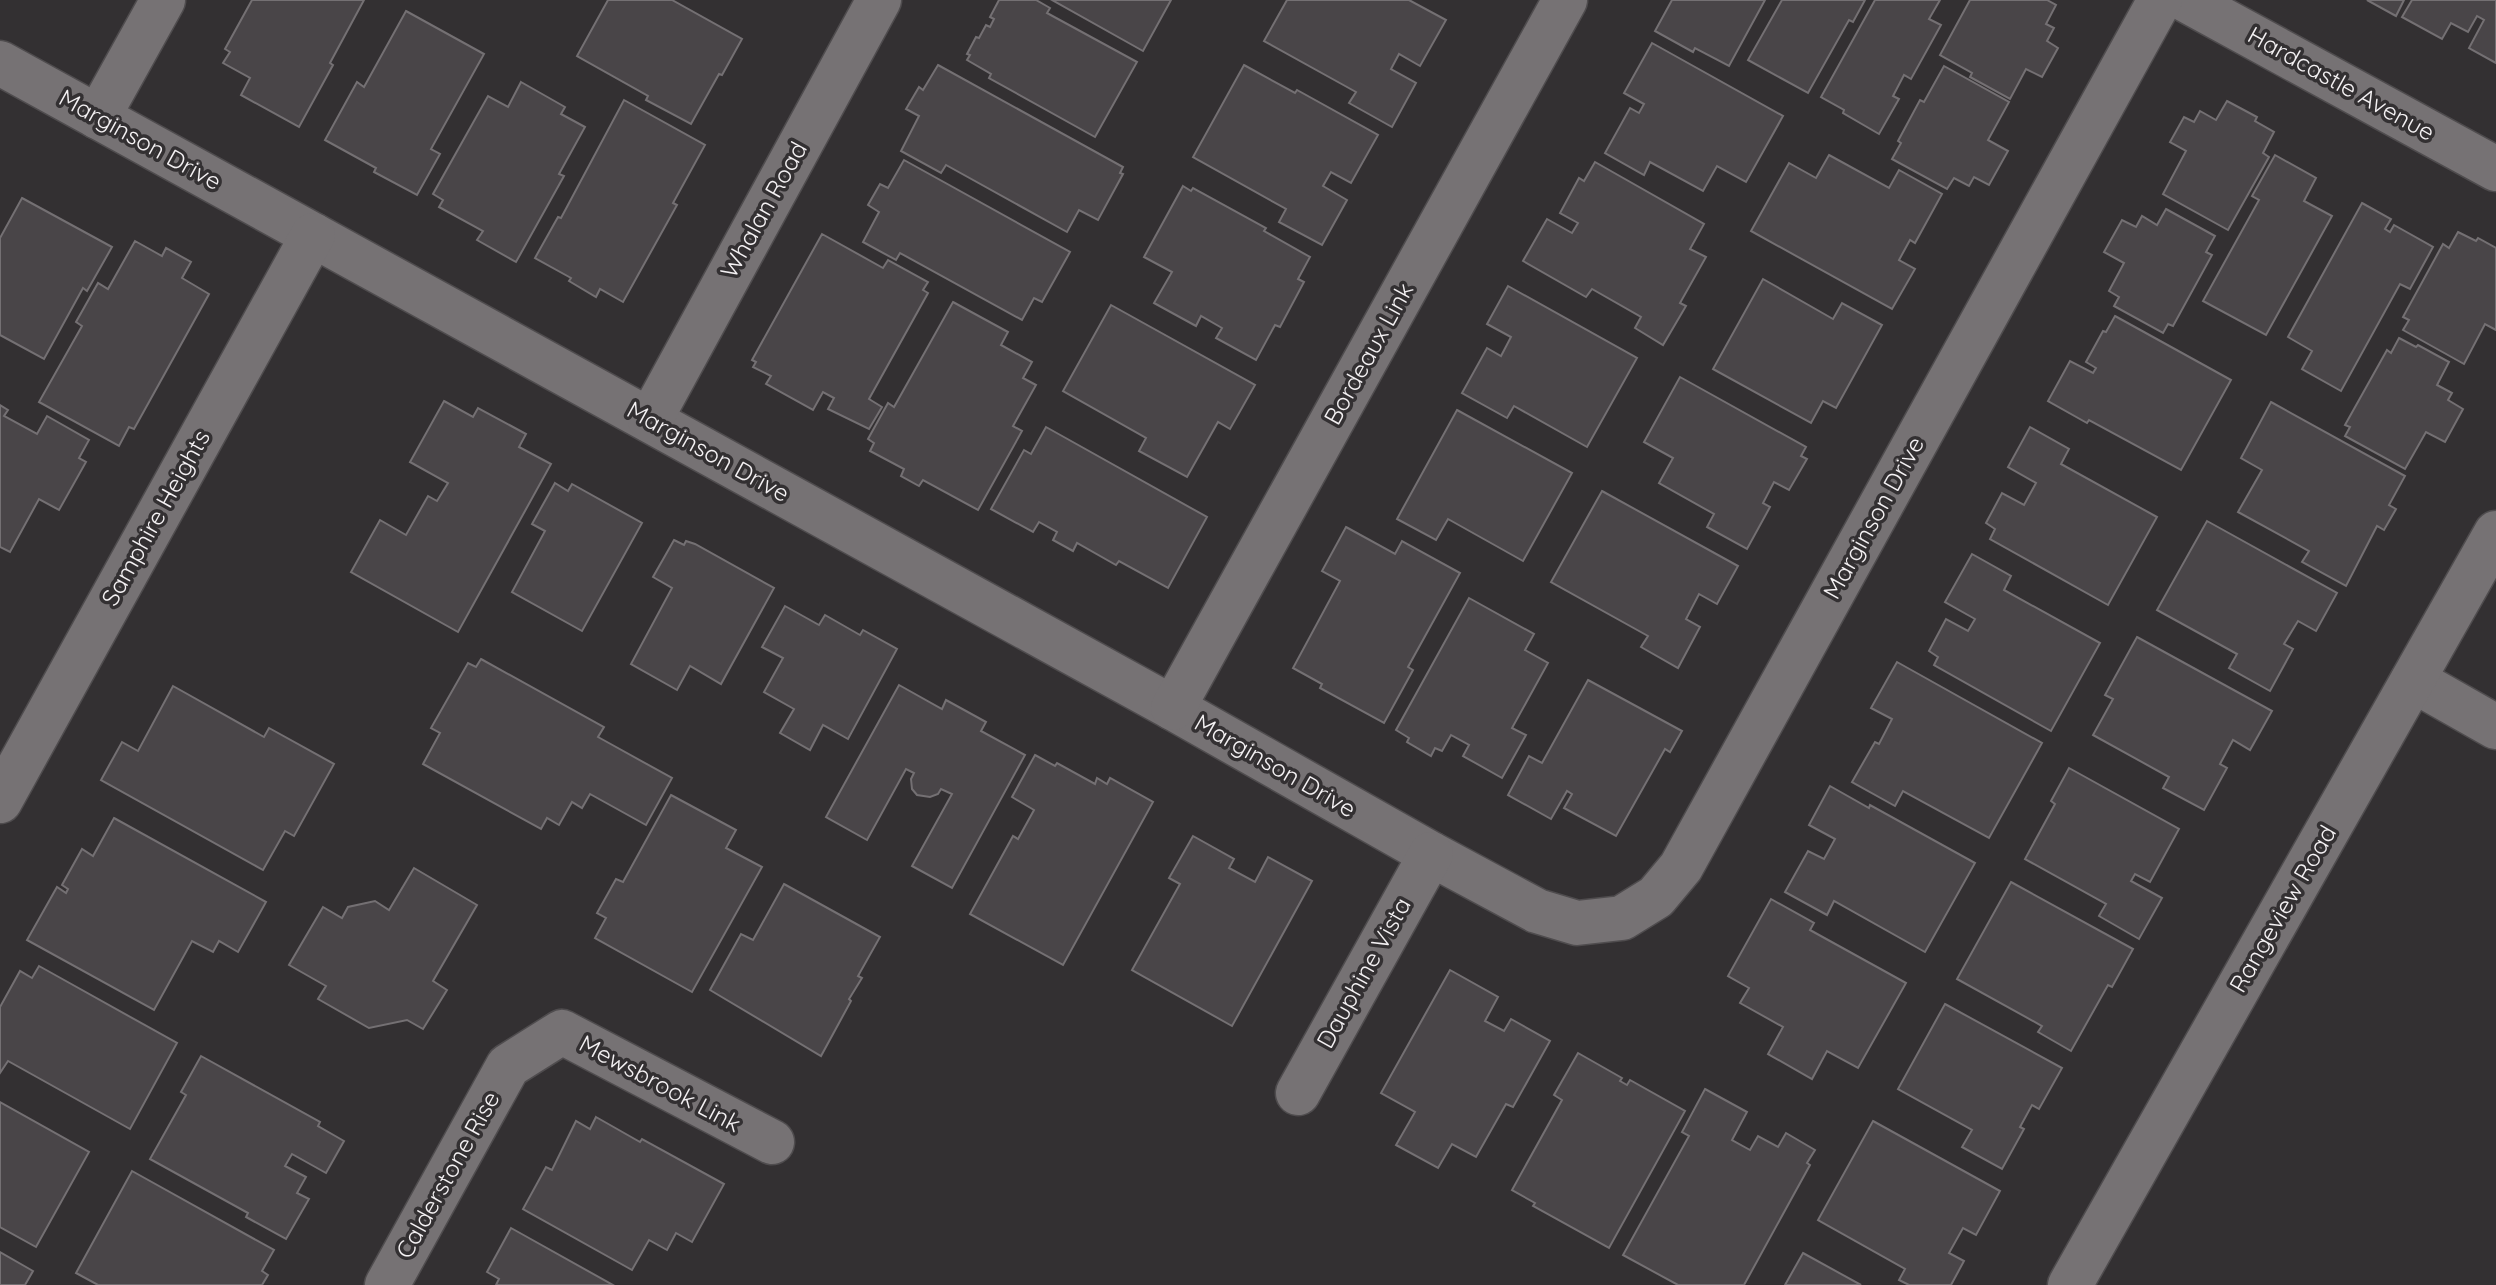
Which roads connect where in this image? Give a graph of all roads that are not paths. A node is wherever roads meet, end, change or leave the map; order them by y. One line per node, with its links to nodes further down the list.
1 (163, 0): 7 (street)
2 (879, 0): 10 (street, Whalan Road)
3 (1565, 0): 13 (street, Bordeaux Link)
4 (2160, 0): 16 (street, Marginson Drive)
5 (2186, 0): 8 (street, Hardcastle Avenue)
6 (0, 63): 7 (street, Marginson Drive)
7 (98, 117): 9 (street, Marginson Drive)
8 (2496, 169)
9 (313, 235): 10 (street, Marginson Drive); 15 (street, Samphire Heights)
10 (650, 420): 13 (street, Marginson Drive)
11 (2496, 533): 12 (street, Rangeview Road)
12 (2413, 680): 14 (street); 21 (street, Rangeview Road)
13 (1173, 708): 16 (street, Marginson Drive)
14 (2496, 727)
15 (0, 801)
16 (1431, 854): 18 (street, Dauphine Vista)
17 (508, 1066): 19 (street, Mewsbrook Link); 20 (street, Calderstone Rise)
18 (1298, 1093)
19 (772, 1142)
20 (387, 1285)
21 (2070, 1285)

